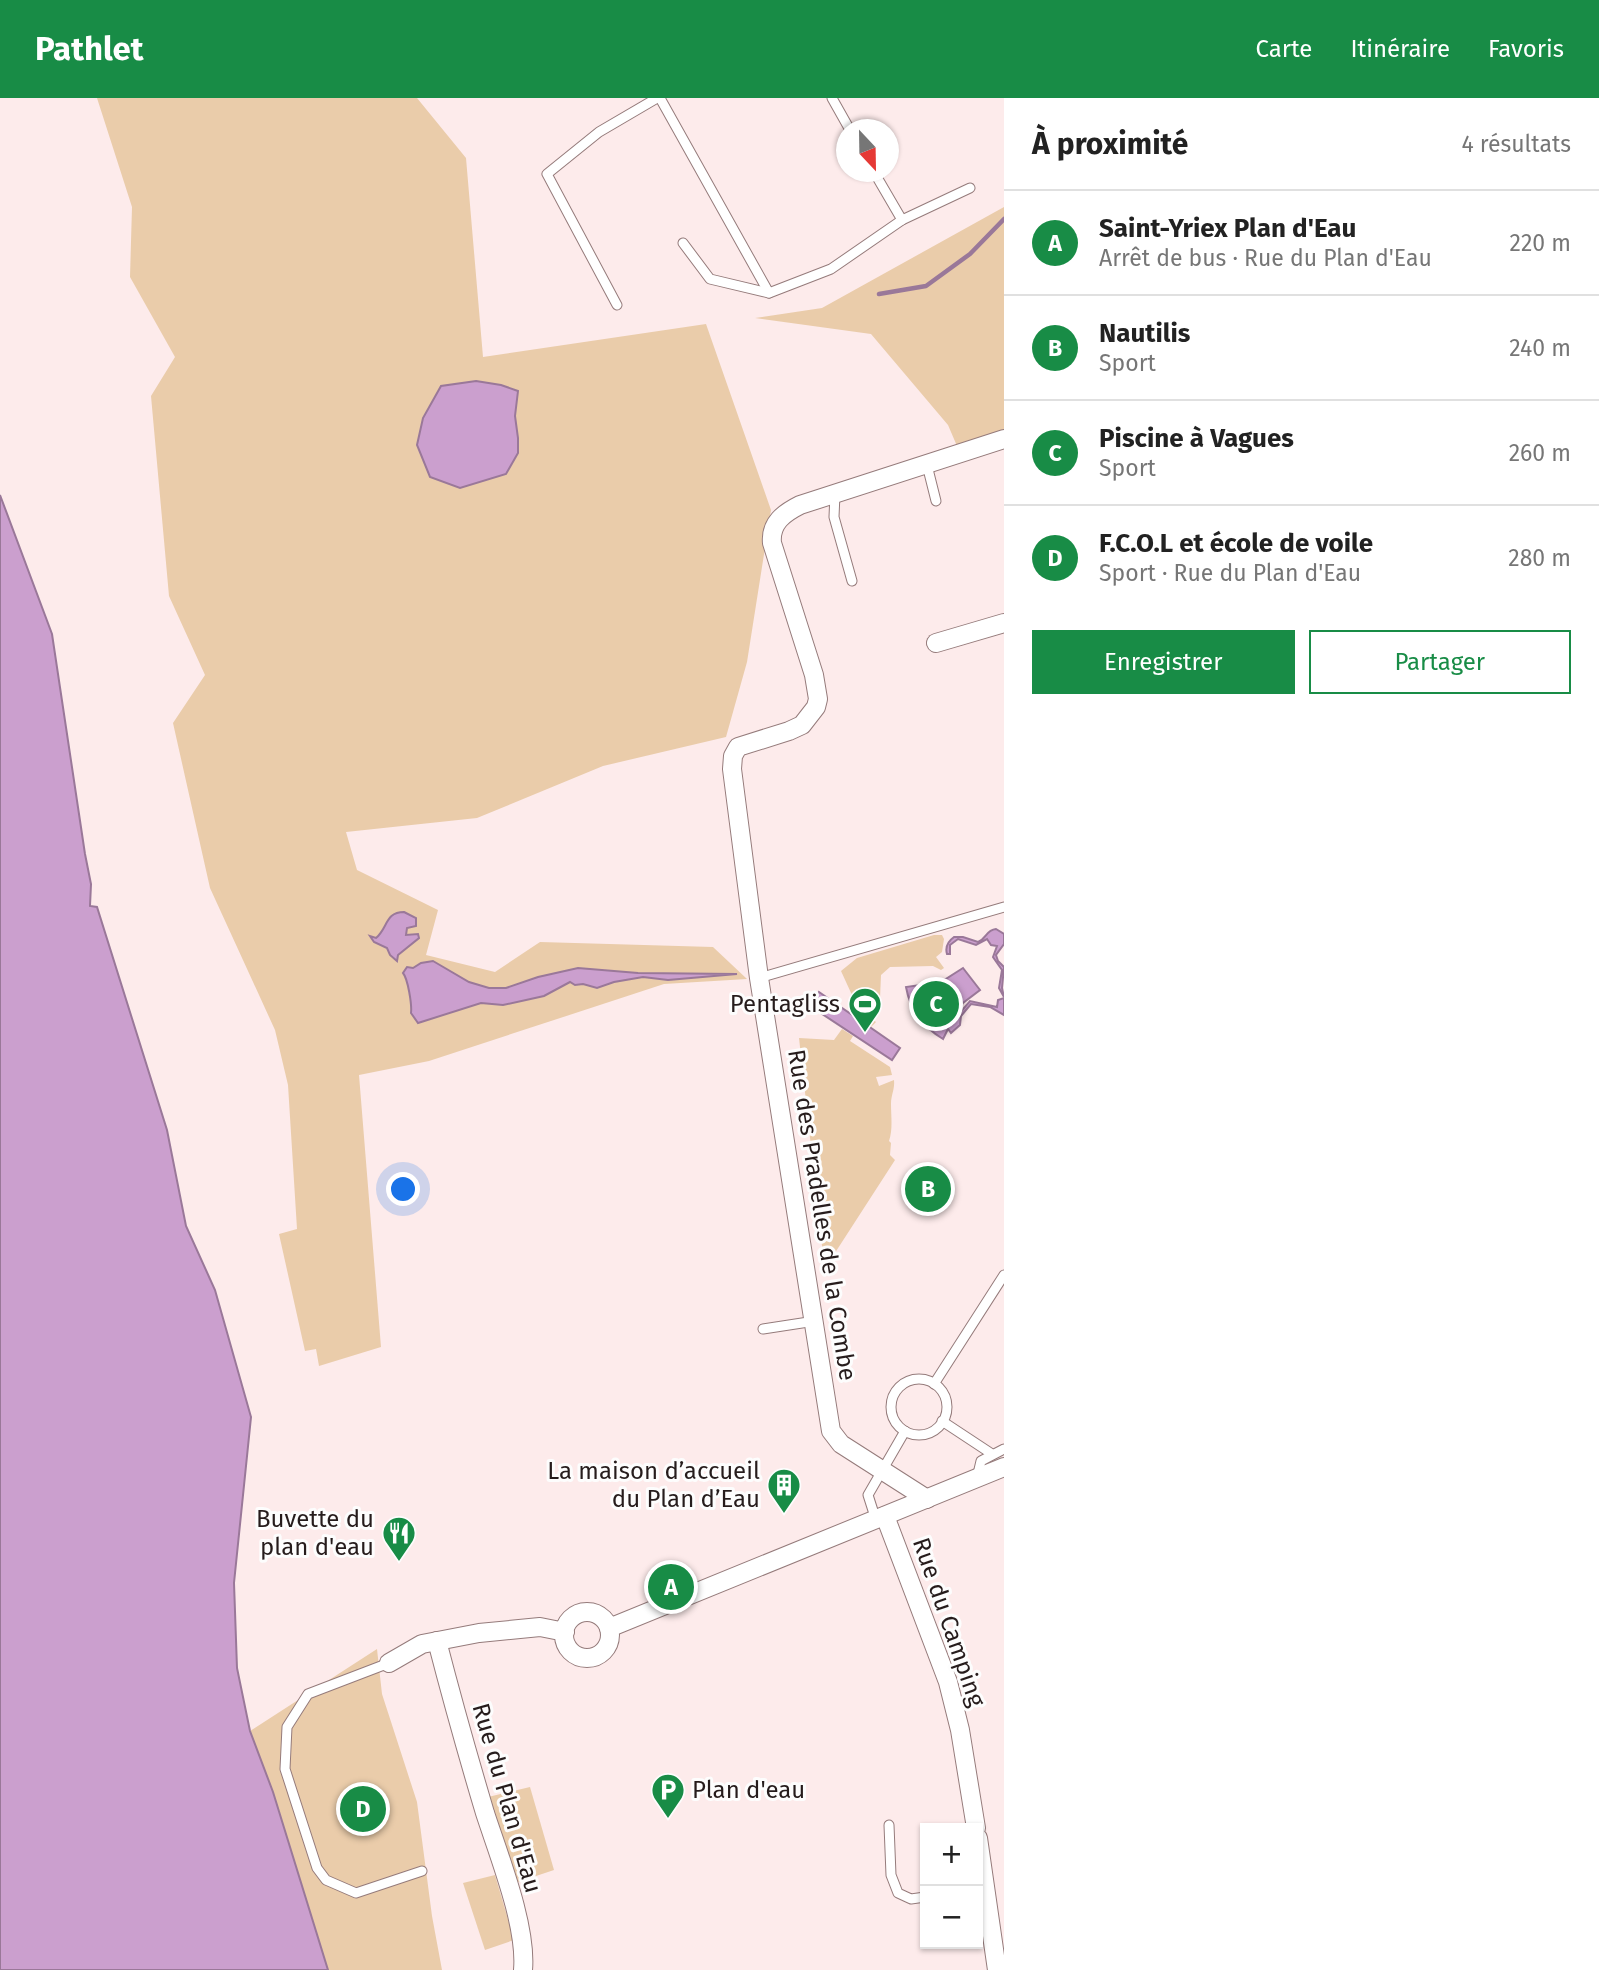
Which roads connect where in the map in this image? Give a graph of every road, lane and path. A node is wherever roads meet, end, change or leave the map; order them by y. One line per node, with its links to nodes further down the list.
1 (659, 98): 8 (lane); 9 (lane)
2 (832, 98): 3 (lane)
3 (844, 119)
4 (880, 182): 6 (lane)
5 (970, 188): 6 (lane)
6 (902, 220): 8 (lane)
7 (683, 243): 8 (lane)
8 (769, 293)
9 (617, 305)
10 (1004, 439): 11 (street, Rue des Pradelles de la Combe)
11 (926, 465): 12 (street, Rue des Pradelles de la Combe); 13 (lane)
12 (835, 494): 14 (lane); 18 (street, Rue des Pradelles de la Combe)
13 (936, 501)
14 (852, 581)
15 (1004, 623): 16 (street)
16 (936, 643)
17 (1004, 907): 18 (lane)
18 (759, 978): 20 (street, Rue des Pradelles de la Combe)
19 (1004, 1275): 22 (lane)
20 (815, 1321): 21 (lane); 27 (street, Rue des Pradelles de la Combe)
21 (764, 1329)
22 (934, 1384): 23 (lane); 24 (lane)
23 (943, 1421): 24 (lane); 26 (lane)
24 (905, 1431): 27 (lane)
25 (1004, 1449): 26 (lane)
26 (998, 1460): 28 (street)
27 (881, 1470): 28 (street, Rue des Pradelles de la Combe); 29 (lane)
28 (927, 1499): 29 (street)
29 (881, 1518): 30 (street); 34 (street, Rue du Camping)
30 (609, 1628): 31 (street); 31 (street)
31 (565, 1632): 32 (street)
32 (437, 1641): 33 (street); 39 (street, Rue du Plan d'Eau)
33 (389, 1664): 36 (lane)
34 (975, 1823)
35 (889, 1825): 38 (lane)
36 (422, 1871)
37 (983, 1886): 40 (street)
38 (920, 1898)
39 (523, 1970)
40 (997, 1970)

